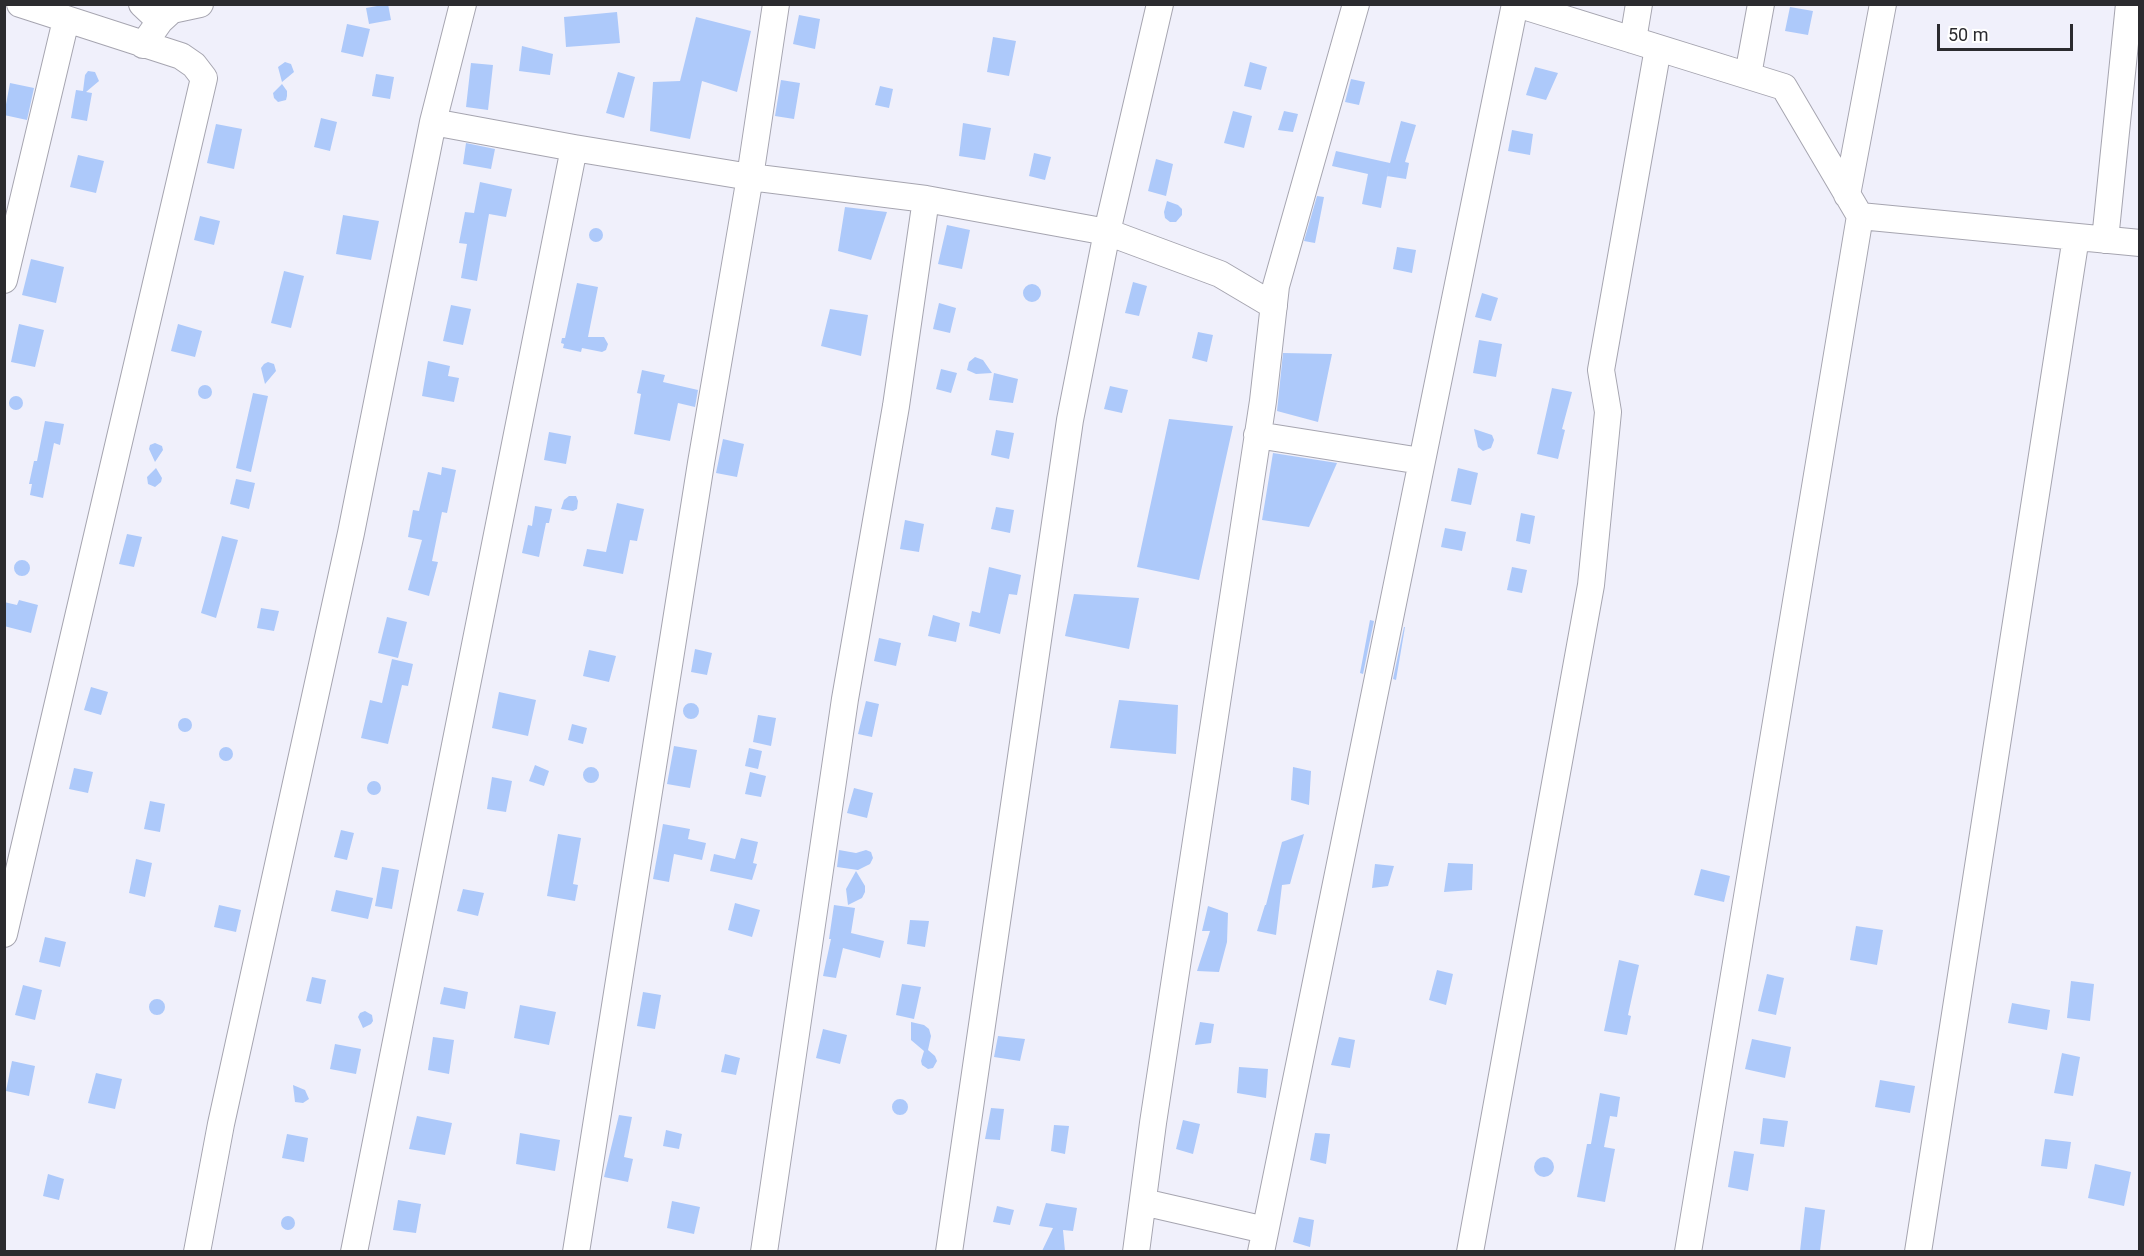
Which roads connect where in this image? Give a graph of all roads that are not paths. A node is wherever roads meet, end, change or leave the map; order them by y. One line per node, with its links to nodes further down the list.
1 (20, 4): 13 (street)
2 (200, 4): 12 (street)
3 (463, 4): 18 (street)
4 (776, 4): 20 (street)
5 (1160, 4): 23 (street)
6 (1356, 4): 28 (street)
7 (1516, 4): 14 (street); 30 (street)
8 (1639, 4): 14 (street)
9 (1761, 4): 17 (street)
10 (1883, 4): 22 (street)
11 (2129, 4): 25 (street)
12 (151, 13): 15 (street)
13 (66, 20): 15 (street); 27 (street)
14 (1633, 40): 16 (street)
15 (143, 45): 31 (street)
16 (1658, 48): 17 (street); 40 (street)
17 (1748, 75): 22 (street)
18 (433, 122): 19 (street); 34 (street)
19 (574, 148): 20 (street); 35 (street)
20 (750, 177): 21 (street); 36 (street)
21 (926, 199): 23 (street); 37 (street)
22 (1853, 206): 24 (street); 41 (street)
23 (1107, 232): 28 (street); 38 (street)
24 (2076, 237): 25 (street); 42 (street)
25 (2105, 240): 26 (street)
26 (2139, 243)
27 (4, 279)
28 (1274, 306): 29 (street)
29 (1257, 435): 30 (street); 32 (street)
30 (1421, 461): 33 (street)
31 (4, 934)
32 (1143, 1202): 33 (street); 39 (street)
33 (1263, 1240)
34 (197, 1251)
35 (354, 1251)
36 (576, 1251)
37 (764, 1251)
38 (949, 1251)
39 (1136, 1251)
40 (1470, 1251)
41 (1688, 1251)
42 (1918, 1251)

